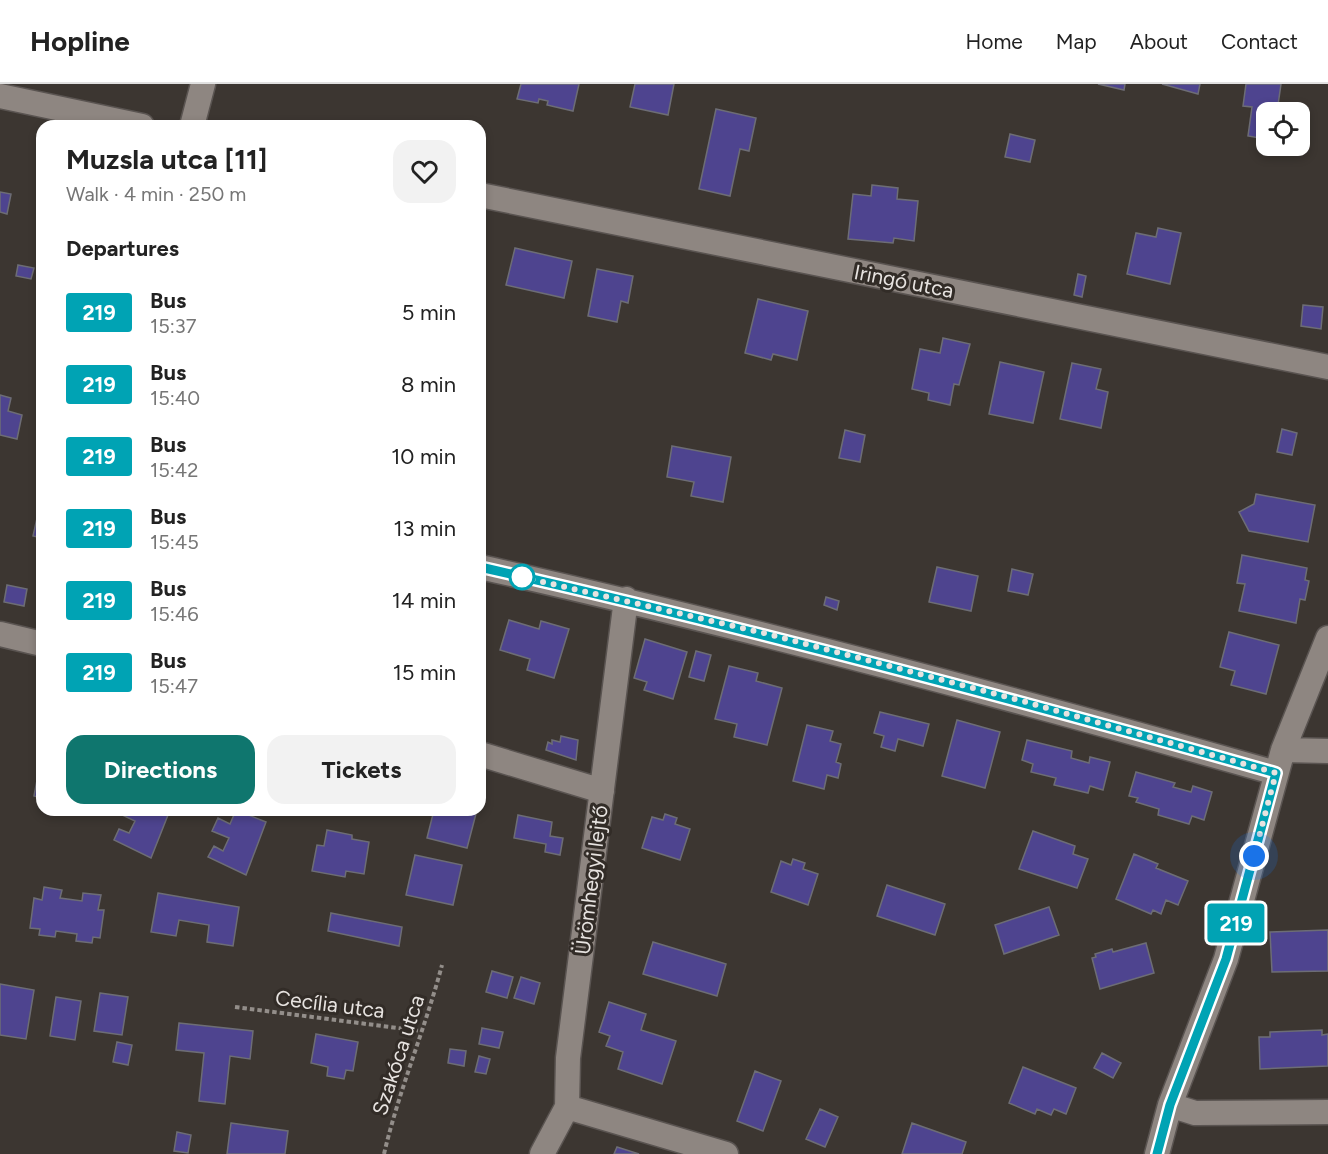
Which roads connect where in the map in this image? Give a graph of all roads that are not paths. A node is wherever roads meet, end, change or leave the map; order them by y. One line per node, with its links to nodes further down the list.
1 (203, 84): 4 (street)
2 (0, 96): 3 (street)
3 (114, 120)
4 (194, 120)
5 (486, 196): 6 (street, Iringó utca)
6 (1328, 367)
7 (486, 568): 8 (street)
8 (626, 599): 15 (street); 16 (street, Ürömhegyi lejtő)
9 (0, 634): 11 (street)
10 (1328, 638): 12 (street)
11 (36, 643)
12 (1282, 750): 13 (street); 15 (street)
13 (1328, 751)
14 (486, 756): 16 (street)
15 (1276, 773): 17 (street)
16 (602, 790): 18 (street, Ürömhegyi lejtő)
17 (1170, 1105): 19 (street); 22 (street)
18 (567, 1107): 20 (street, Ürömhegyi lejtő); 21 (street)
19 (1328, 1112)
20 (542, 1154)
21 (726, 1154)
22 (1157, 1154)

